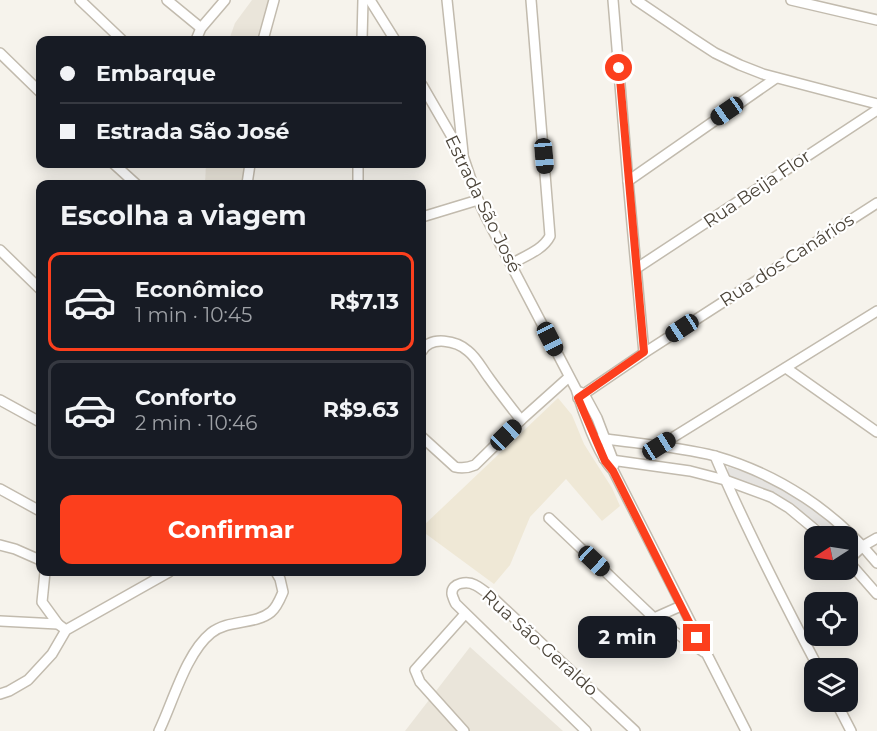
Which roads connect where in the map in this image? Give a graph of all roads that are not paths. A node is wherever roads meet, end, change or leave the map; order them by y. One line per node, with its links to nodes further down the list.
1 (80, 0): 14 (street)
2 (167, 0): 13 (street)
3 (225, 0): 13 (street)
4 (274, 0): 16 (street)
5 (363, 0): 17 (street)
6 (370, 0): 18 (street)
7 (447, 0): 25 (street)
8 (531, 0): 33 (street)
9 (613, 0): 28 (street)
10 (636, 0): 20 (street)
11 (791, 0): 12 (street)
12 (877, 20)
13 (201, 28): 15 (street)
14 (118, 36)
15 (198, 36)
16 (264, 36)
17 (362, 36)
18 (392, 36)
19 (0, 53): 21 (street)
20 (776, 78): 23 (street); 28 (street)
21 (36, 88)
22 (426, 92): 25 (street, Estrada São José)
23 (877, 104)
24 (877, 110): 34 (street, Rua Beija Flor)
25 (463, 156): 29 (street, Estrada São José)
26 (118, 168): 27 (street)
27 (132, 180)
28 (628, 181): 34 (street)
29 (478, 200): 31 (street); 33 (street, Estrada São José)
30 (877, 203): 38 (street, Rua dos Canários)
31 (426, 216)
32 (0, 250): 35 (street)
33 (512, 264): 40 (street, Estrada São José)
34 (637, 268): 38 (street)
35 (36, 286)
36 (877, 311): 39 (street)
37 (426, 346): 44 (street)
38 (644, 352): 41 (street, Rua dos Canários)
39 (786, 368): 45 (street); 49 (street)
40 (569, 377): 41 (street, Estrada São José); 44 (street)
41 (579, 394): 46 (street, Estrada São José); 47 (street, Estrada São José)
42 (0, 400): 43 (street)
43 (36, 420)
44 (521, 420): 48 (street)
45 (875, 428)
46 (595, 439): 47 (street); 51 (street, Estrada São José)
47 (606, 439): 49 (street); 51 (street, Estrada São José)
48 (426, 441)
49 (659, 446): 50 (street)
50 (715, 456): 52 (street); 59 (street)
51 (609, 459): 52 (street); 68 (street, Estrada São José)
52 (725, 480): 56 (street); 74 (street)
53 (0, 489): 54 (street)
54 (36, 509)
55 (549, 518): 70 (street)
56 (811, 526)
57 (877, 538): 59 (street)
58 (0, 545): 61 (street)
59 (863, 546): 60 (street); 62 (street)
60 (858, 551)
61 (36, 558)
62 (877, 563)
63 (858, 572): 67 (street)
64 (45, 576): 72 (street)
65 (161, 576): 72 (street)
66 (278, 576): 77 (street)
67 (877, 594)
68 (681, 606): 70 (street); 73 (street, Estrada São José)
69 (465, 614): 78 (street); 79 (street, Rua São Geraldo); 80 (street, Rua São Geraldo)
70 (654, 618): 73 (street)
71 (0, 621): 72 (street)
72 (62, 627): 75 (street)
73 (706, 653): 81 (street, Estrada São José)
74 (813, 658)
75 (0, 694)
76 (841, 712): 82 (street)
77 (159, 731)
78 (464, 731)
79 (586, 731)
80 (635, 731)
81 (746, 731)
82 (851, 731)

